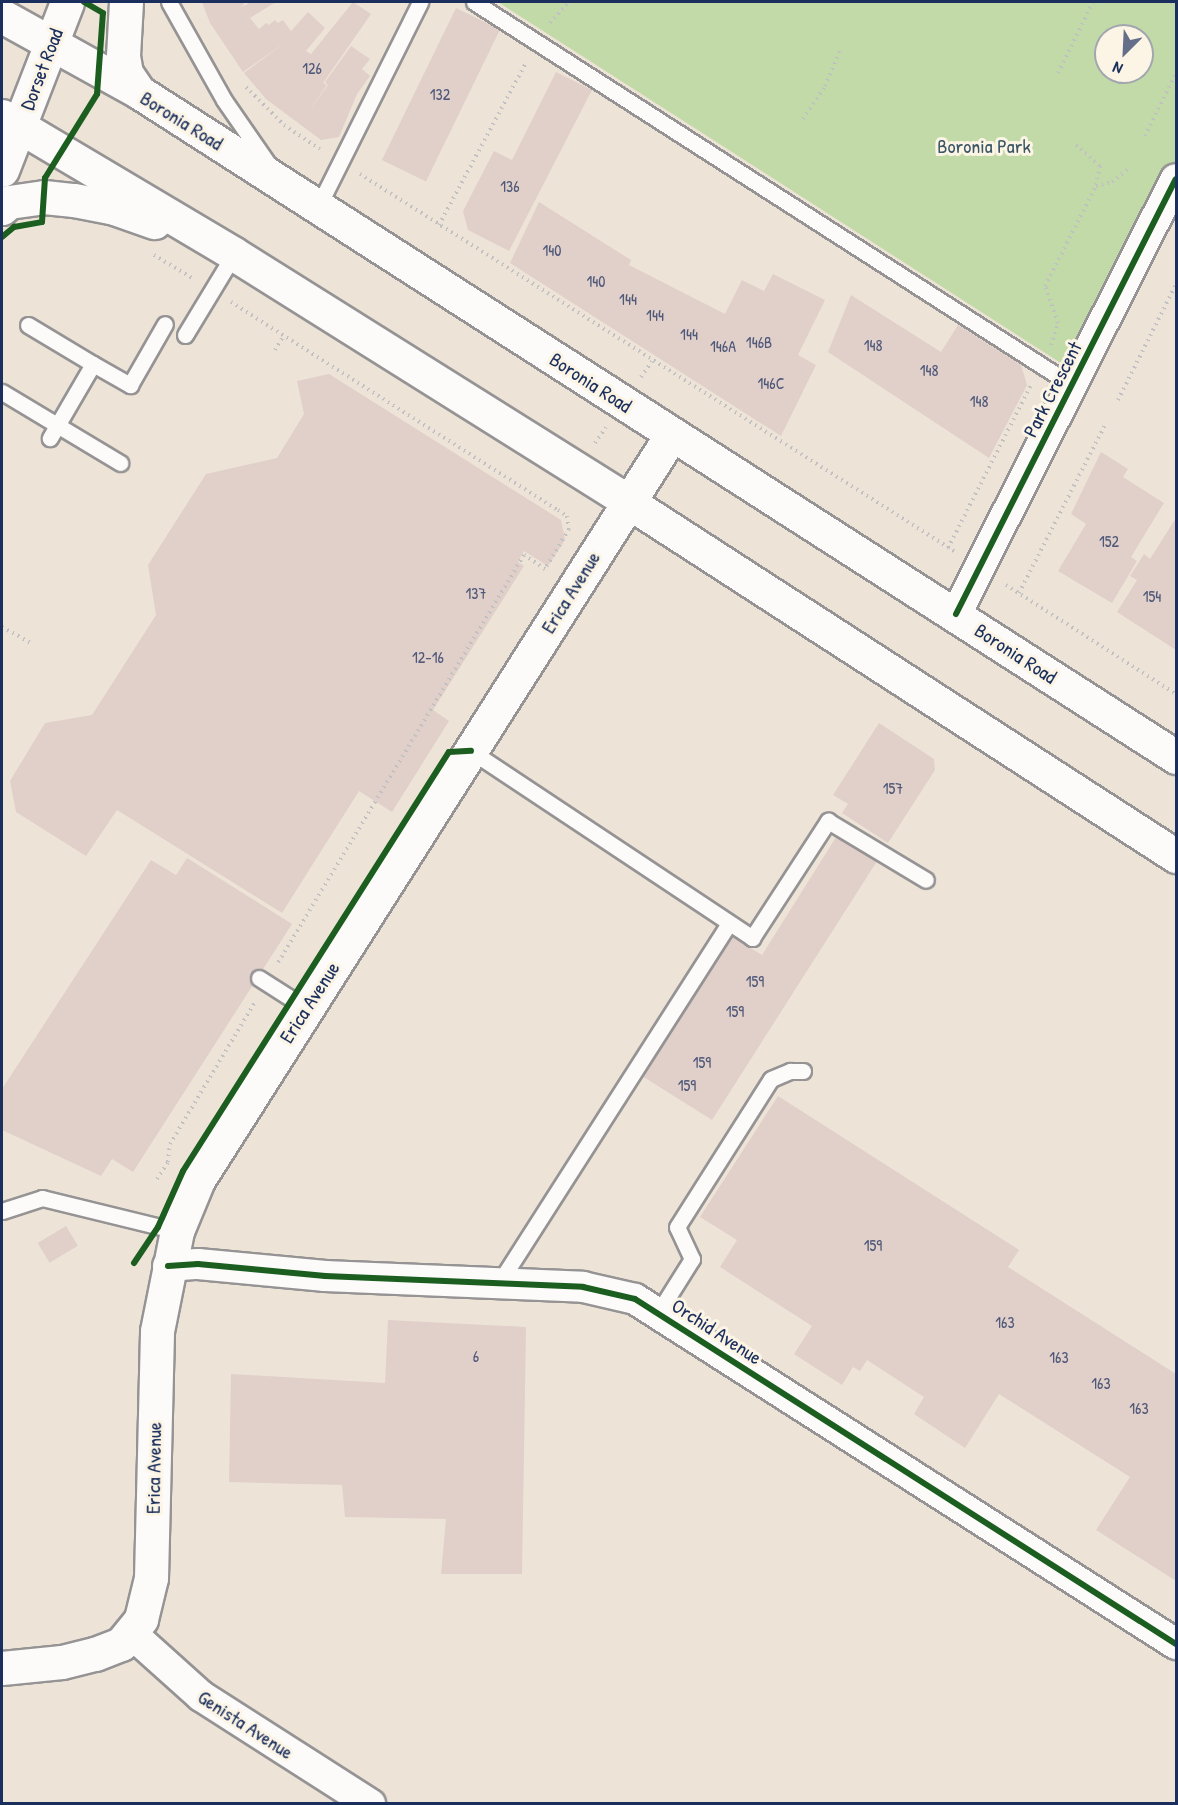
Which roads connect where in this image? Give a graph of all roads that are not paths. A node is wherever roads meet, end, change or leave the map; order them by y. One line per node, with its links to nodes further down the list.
1 (67, 2): 7 (main road, Dorset Road)
2 (126, 2): 8 (main road)
3 (169, 2): 12 (lane)
4 (420, 2): 13 (lane)
5 (474, 2): 20 (lane)
6 (2, 16): 7 (main road, Boronia Road)
7 (52, 42): 8 (main road, Boronia Road); 9 (main road, Dorset Road)
8 (139, 92): 12 (main road, Boronia Road)
9 (10, 121): 10 (main road, Dorset Road); 15 (main road)
10 (2, 170)
11 (1176, 179): 20 (street, Park Crescent)
12 (280, 181): 13 (main road, Boronia Road)
13 (318, 207): 23 (main road, Boronia Road)
14 (2, 208): 15 (main road)
15 (234, 254): 18 (lane); 25 (main road)
16 (165, 324): 19 (lane)
17 (28, 325): 19 (lane)
18 (185, 335)
19 (93, 364): 22 (lane)
20 (1072, 385): 26 (street, Park Crescent)
21 (2, 392): 22 (lane)
22 (54, 432): 24 (lane)
23 (672, 434): 25 (main road, Erica Avenue); 26 (main road, Boronia Road)
24 (120, 463)
25 (627, 501): 27 (main road, Erica Avenue); 29 (main road)
26 (956, 614): 28 (main road, Boronia Road)
27 (471, 751): 31 (lane); 33 (main road, Erica Avenue)
28 (1176, 757)
29 (1176, 856)
30 (926, 880): 31 (lane)
31 (729, 923): 38 (lane)
32 (262, 981): 33 (lane)
33 (306, 1008): 36 (main road, Erica Avenue)
34 (803, 1071): 39 (lane)
35 (2, 1211): 36 (lane)
36 (177, 1231): 37 (main road, Erica Avenue)
37 (168, 1266): 38 (street, Orchid Avenue); 40 (main road, Erica Avenue)
38 (499, 1282): 39 (street, Orchid Avenue)
39 (658, 1312): 41 (street, Orchid Avenue)
40 (132, 1634): 42 (main road); 43 (street, Genista Avenue)
41 (1176, 1644)
42 (2, 1668)
43 (370, 1803)

